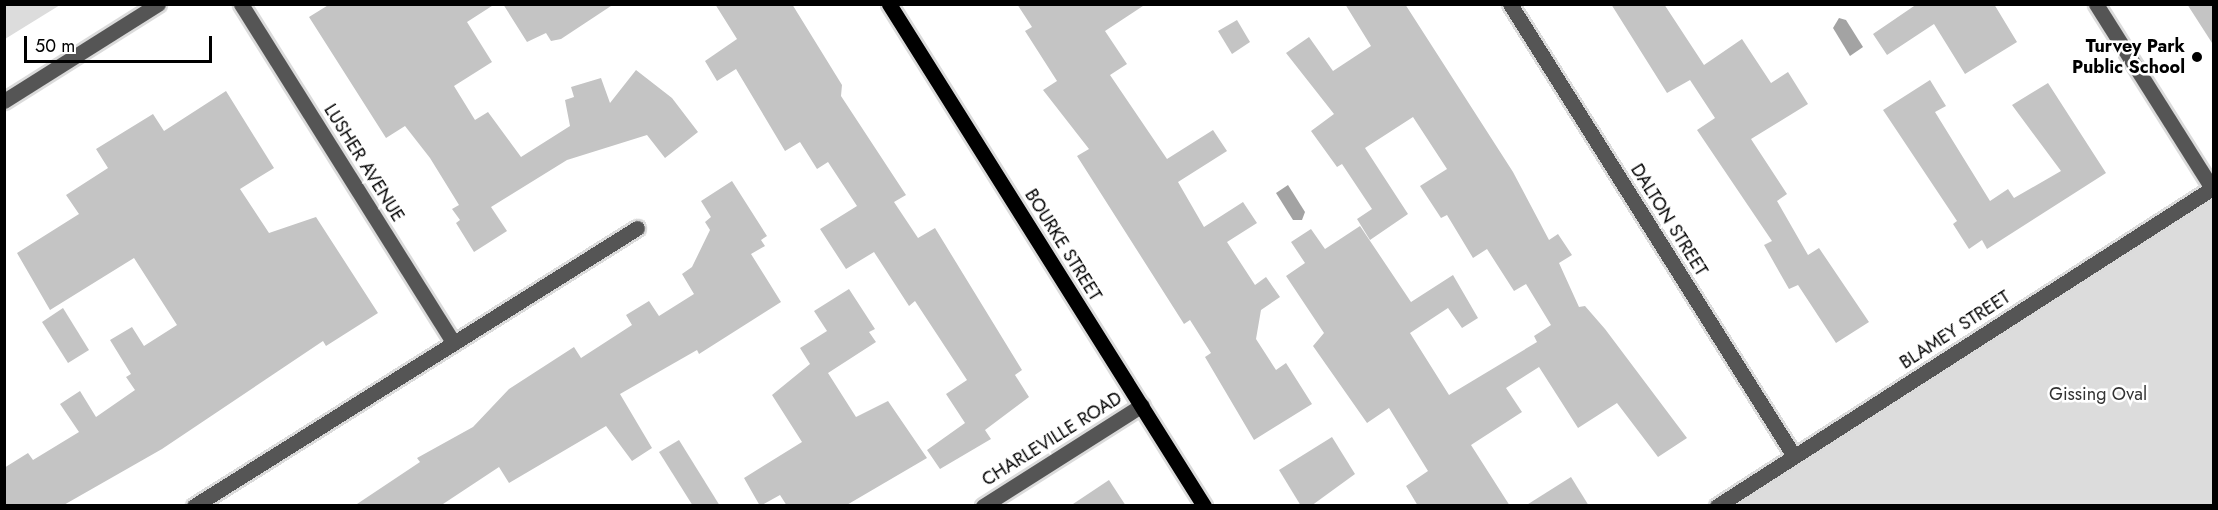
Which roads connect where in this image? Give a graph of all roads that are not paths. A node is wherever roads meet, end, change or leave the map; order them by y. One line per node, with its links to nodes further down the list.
1 (158, 4): 6 (street)
2 (241, 4): 9 (street, LUSHER AVENUE)
3 (889, 4): 10 (main road, BOURKE STREET)
4 (1510, 4): 11 (street, DALTON STREET)
5 (2096, 4): 7 (street)
6 (4, 101)
7 (2213, 188): 11 (street, BLAMEY STREET)
8 (637, 228): 9 (street)
9 (453, 343): 12 (street)
10 (1142, 405): 13 (street, CHARLEVILLE ROAD); 14 (main road, BOURKE STREET)
11 (1794, 456): 15 (street, BLAMEY STREET)
12 (194, 506)
13 (983, 506)
14 (1204, 506)
15 (1717, 506)

